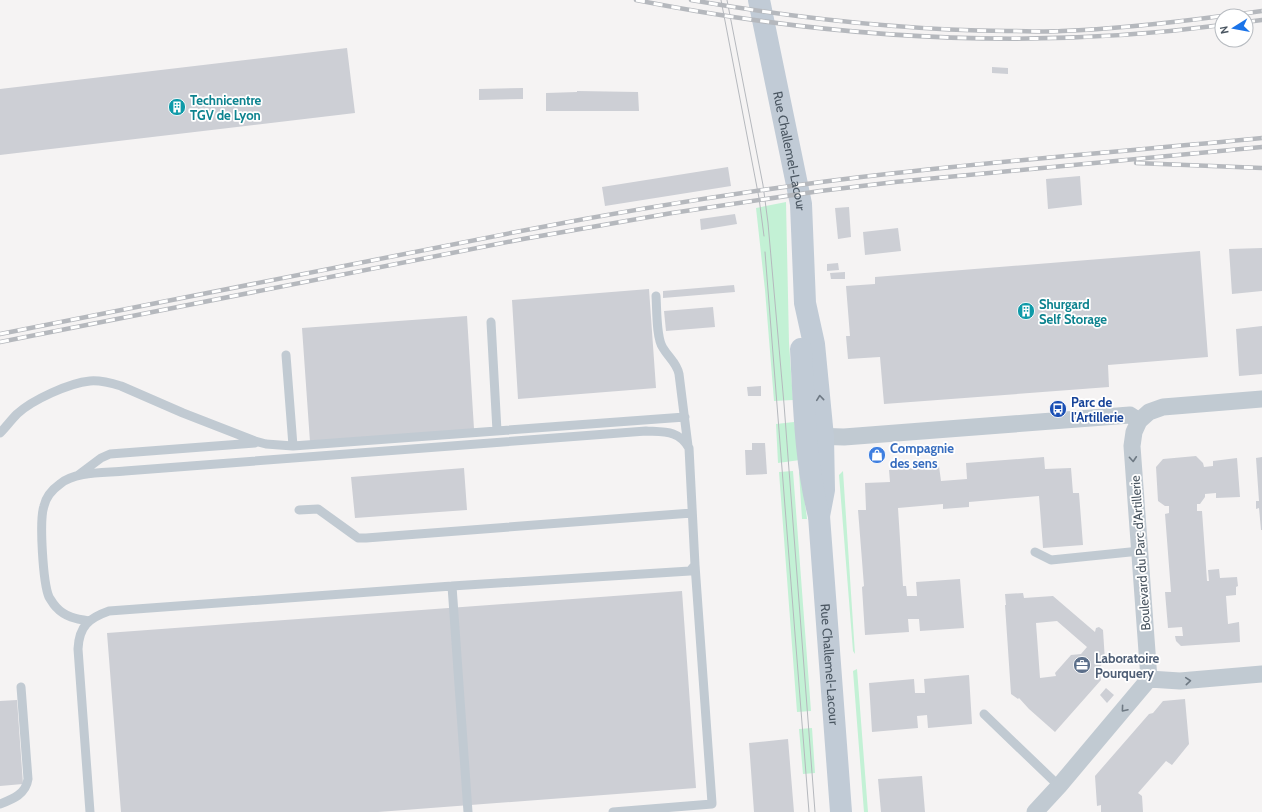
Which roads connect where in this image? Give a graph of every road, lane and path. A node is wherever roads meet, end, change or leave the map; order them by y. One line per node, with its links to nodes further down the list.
1 (760, 0): 10 (street, Rue Challemel-Lacour)
2 (656, 296): 6 (lane)
3 (490, 322): 8 (lane)
4 (286, 355): 12 (lane)
5 (1262, 399): 7 (street)
6 (685, 417): 8 (lane); 13 (lane)
7 (1139, 421): 10 (street); 17 (street, Boulevard du Parc d'Artillerie, one-way to 17)
8 (497, 431): 12 (lane)
9 (0, 433): 11 (lane)
10 (815, 436): 33 (street, Rue Challemel-Lacour)
11 (259, 442): 12 (lane); 14 (lane)
12 (293, 446)
13 (689, 448): 14 (lane); 16 (lane)
14 (75, 476): 21 (lane)
15 (299, 510): 16 (lane)
16 (692, 514): 19 (lane)
17 (1140, 551): 18 (lane); 23 (street, Boulevard du Parc d'Artillerie)
18 (1035, 552)
19 (695, 565): 20 (lane); 28 (lane)
20 (452, 586): 21 (lane); 31 (lane)
21 (89, 621): 30 (lane)
22 (1262, 674): 23 (street, one-way to 22)
23 (1149, 679): 26 (street, one-way to 26)
24 (21, 687): 27 (lane)
25 (984, 714): 26 (lane)
26 (1059, 786): 34 (street)
27 (0, 804)
28 (714, 806): 29 (lane)
29 (631, 811): 32 (lane)
30 (90, 812)
31 (468, 812)
32 (613, 812)
33 (841, 812)
34 (1035, 812)

